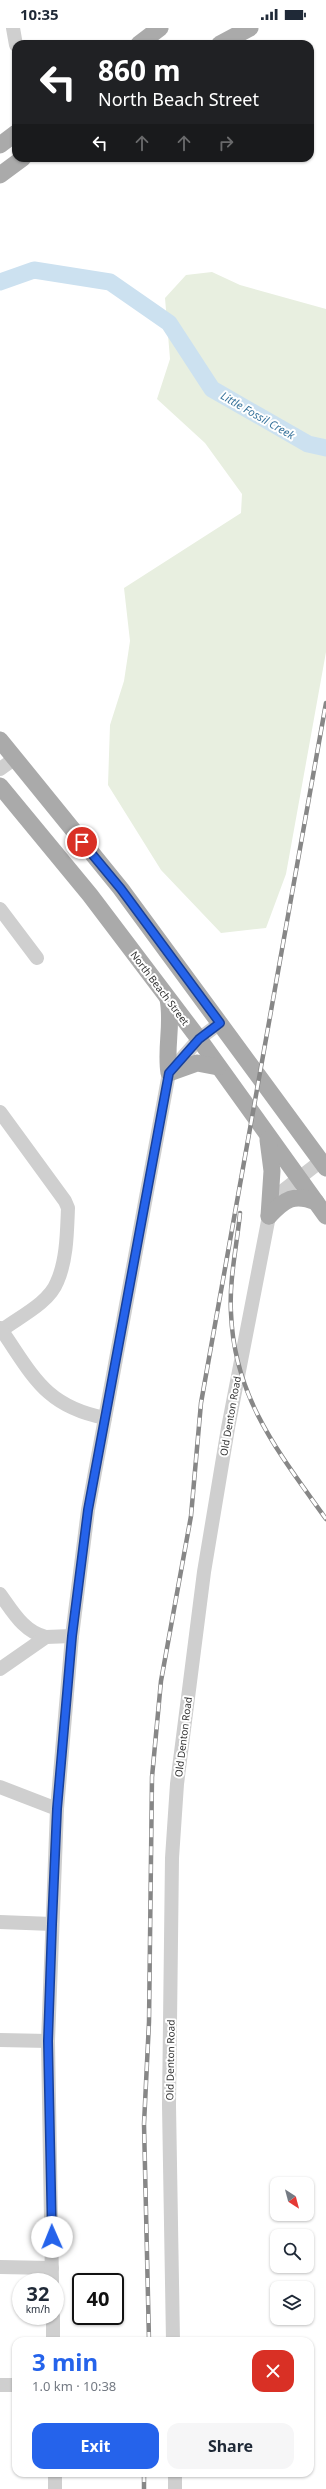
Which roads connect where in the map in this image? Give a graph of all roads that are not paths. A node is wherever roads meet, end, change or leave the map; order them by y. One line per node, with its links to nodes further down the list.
1 (13, 28): 4 (street)
2 (250, 28): 6 (main road)
3 (154, 30): 5 (main road)
4 (15, 40)
5 (143, 40)
6 (228, 40)
7 (12, 136): 8 (main road)
8 (0, 145)
9 (17, 162): 10 (main road)
10 (0, 174)
11 (0, 740): 12 (main road)
12 (14, 759): 13 (street); 18 (main road)
13 (0, 769)
14 (0, 786): 17 (main road, North Beach Street)
15 (0, 909): 16 (street)
16 (37, 958)
17 (168, 999): 19 (main road, North Beach Street); 21 (main road)
18 (220, 1023): 19 (street); 24 (main road)
19 (199, 1039): 20 (main road, North Beach Street); 21 (street)
20 (218, 1067): 21 (main road); 23 (main road, North Beach Street)
21 (169, 1073): 30 (street)
22 (0, 1112): 29 (street)
23 (267, 1136): 25 (main road, North Beach Street); 27 (main road)
24 (323, 1165): 25 (street, Old Denton Road)
25 (298, 1178): 26 (main road, North Beach Street); 27 (street, Old Denton Road)
26 (316, 1202): 27 (main road); 28 (main road, North Beach Street)
27 (270, 1216): 46 (street, Old Denton Road)
28 (326, 1216)
29 (1, 1329): 30 (street)
30 (105, 1418): 32 (street)
31 (0, 1594): 33 (street)
32 (72, 1636): 33 (street); 36 (street)
33 (46, 1637): 34 (street)
34 (0, 1669)
35 (0, 1787): 36 (street)
36 (57, 1809): 38 (street)
37 (0, 1922): 38 (street)
38 (52, 1924): 40 (street)
39 (0, 2040): 40 (street)
40 (48, 2041): 42 (street)
41 (0, 2267): 42 (street)
42 (52, 2268): 43 (street)
43 (52, 2273)
44 (53, 2325): 45 (street)
45 (53, 2337)
46 (173, 2337)
47 (12, 2385): 48 (street)
48 (0, 2386)
49 (55, 2477): 51 (street)
50 (175, 2477): 52 (street)
51 (55, 2489)
52 (175, 2489)

